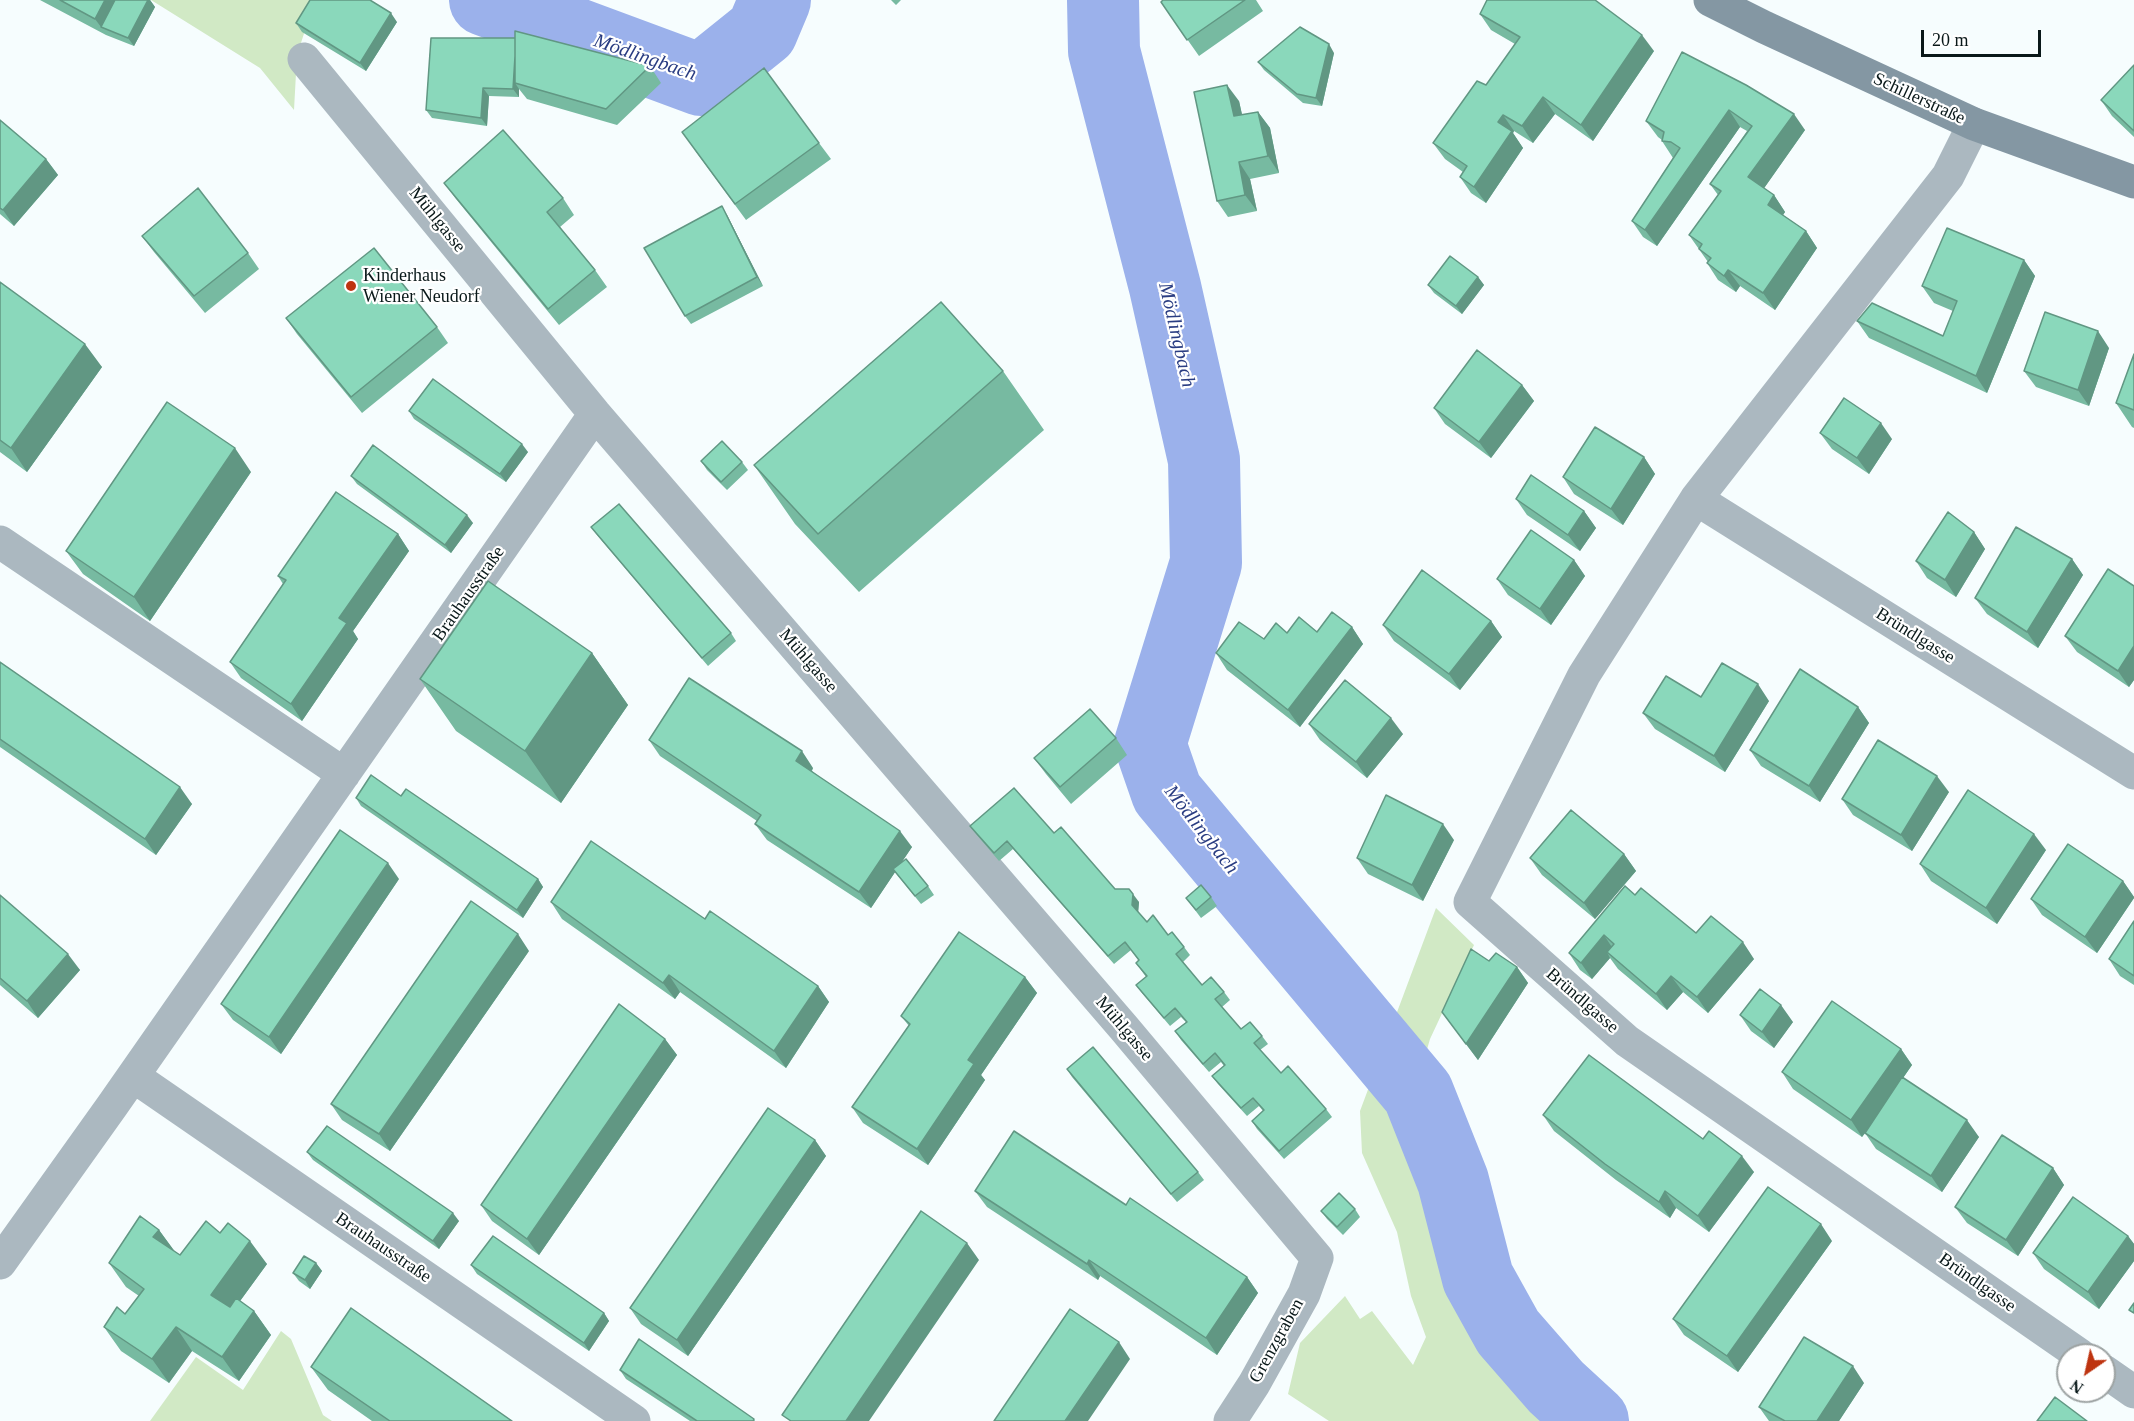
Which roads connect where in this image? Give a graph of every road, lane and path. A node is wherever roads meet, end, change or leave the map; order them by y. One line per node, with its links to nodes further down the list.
1 (1710, 0): 3 (street, Schillerstraße)
2 (304, 59): 5 (street, Mühlgasse)
3 (1974, 124): 4 (street, Schillerstraße); 6 (street, Bründlgasse)
4 (2134, 182)
5 (595, 414): 9 (street, Brauhausstraße); 11 (street, Mühlgasse)
6 (1696, 499): 8 (street, Bründlgasse); 13 (street, Bründlgasse)
7 (0, 542): 9 (street)
8 (2134, 773)
9 (344, 774): 10 (street, Brauhausstraße)
10 (132, 1076): 12 (street, Brauhausstraße); 16 (street, Brauhausstraße)
11 (1317, 1257): 17 (street, Grenzgraben)
12 (0, 1263)
13 (2063, 1343)
14 (2116, 1379): 15 (street)
15 (2134, 1392)
16 (634, 1421)
17 (1230, 1421)

